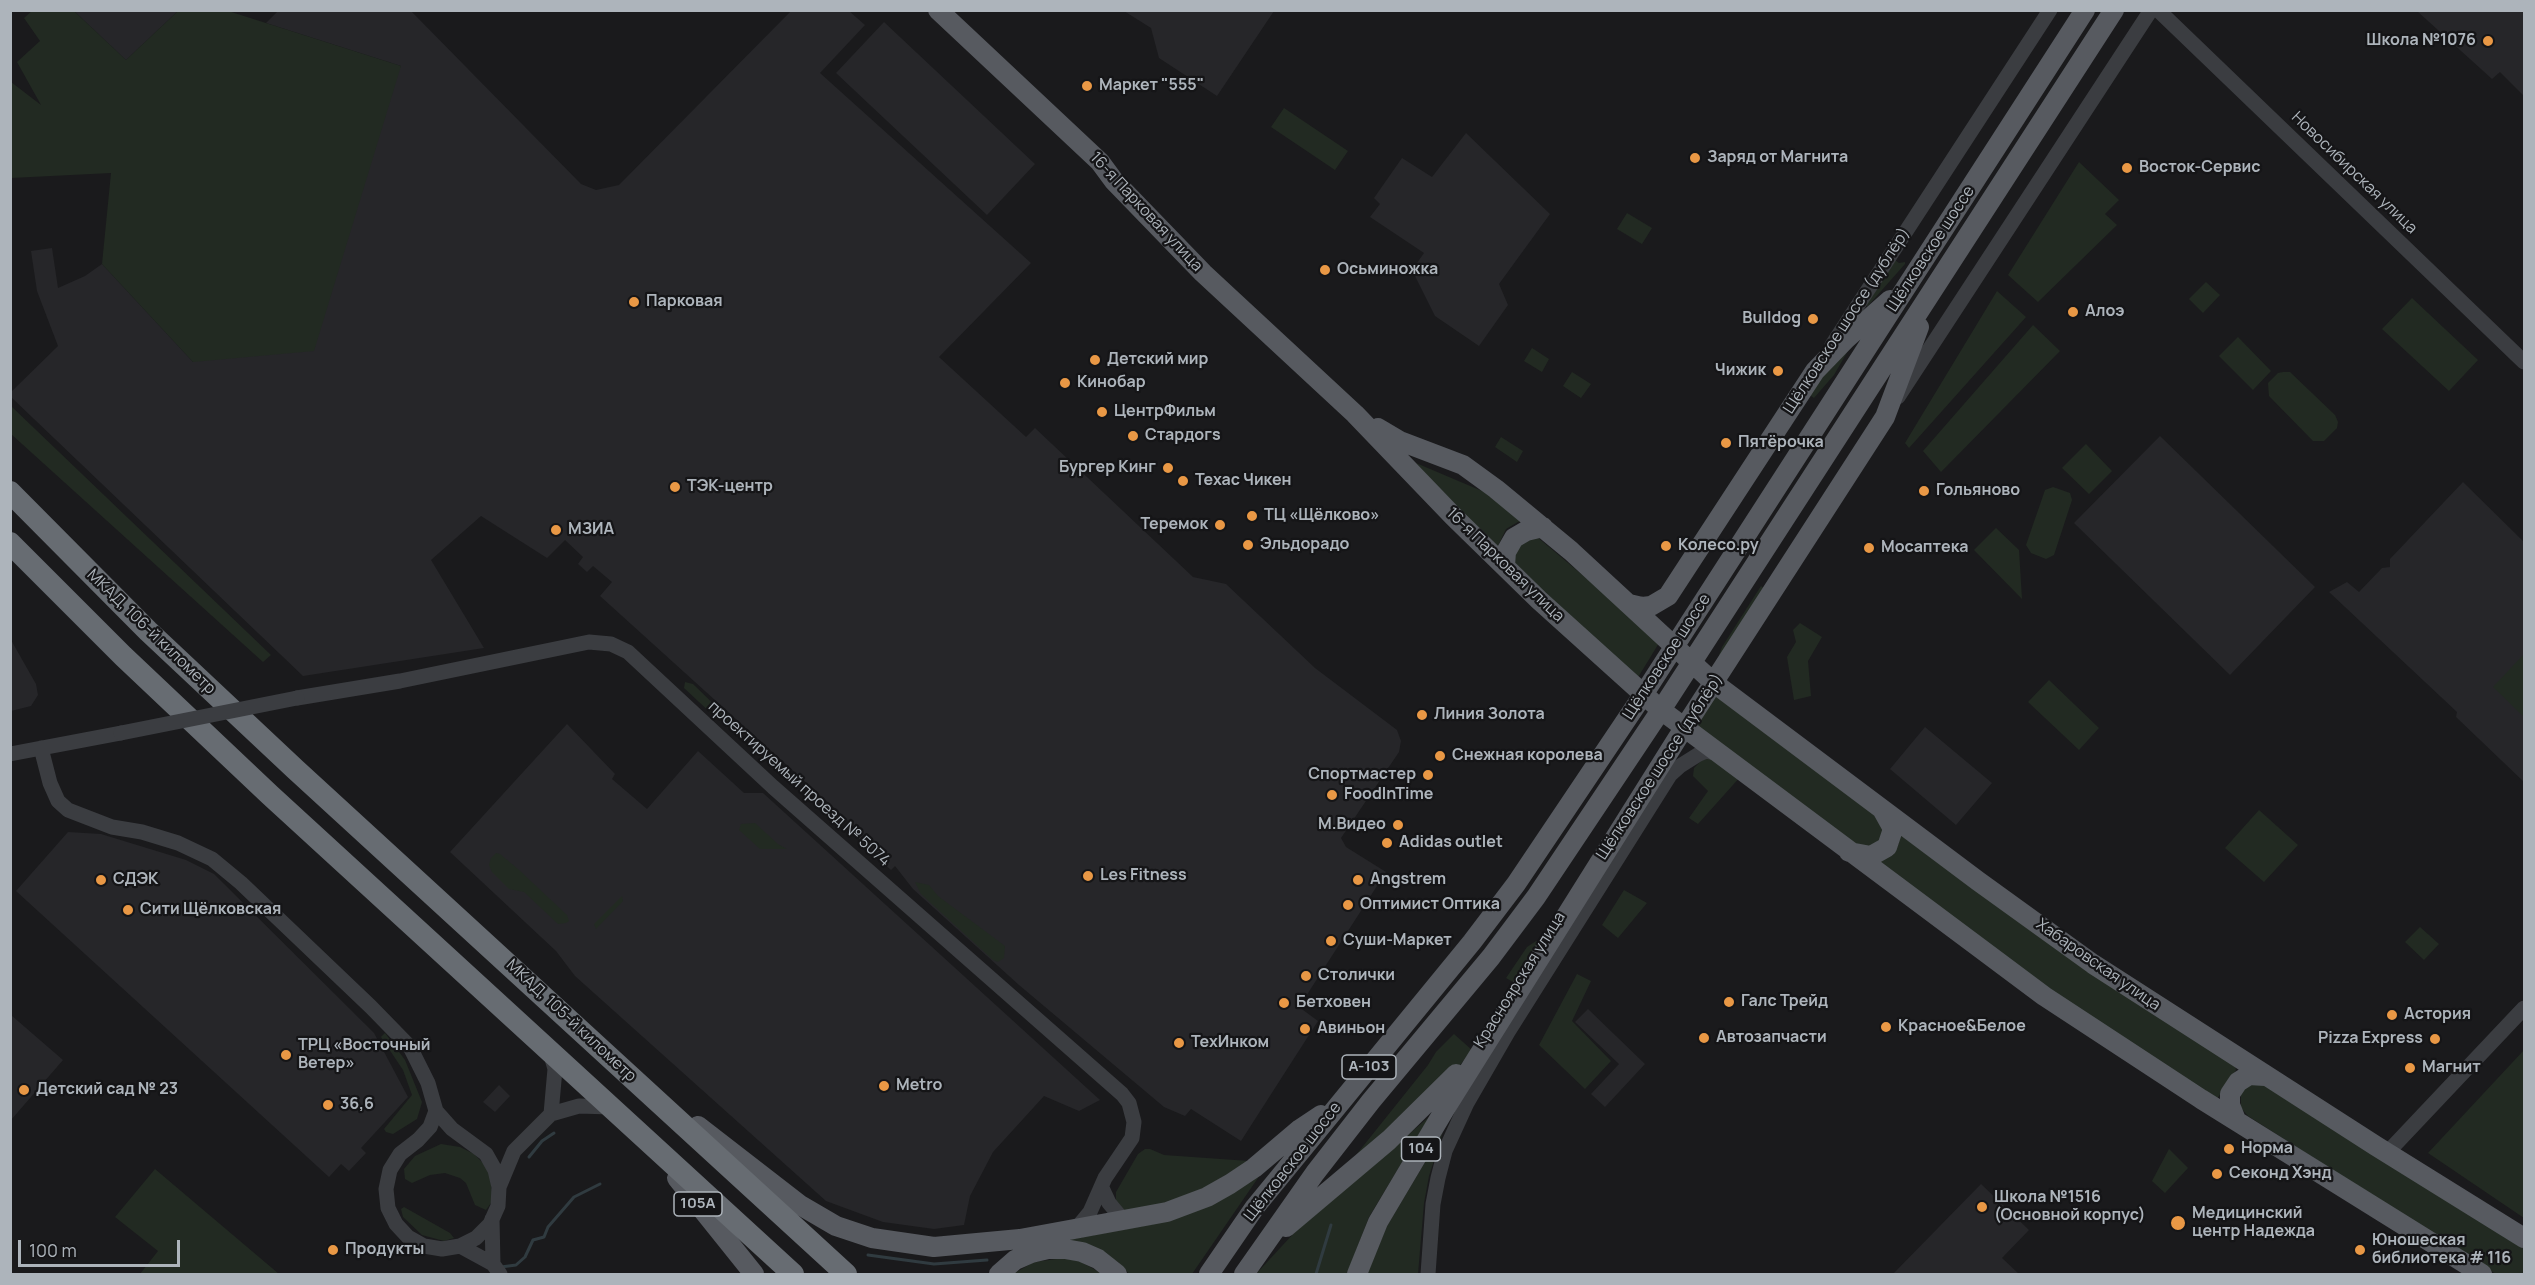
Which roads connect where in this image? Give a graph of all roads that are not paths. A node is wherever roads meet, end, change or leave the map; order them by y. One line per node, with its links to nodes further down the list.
1 (938, 10): 11 (main road, 16-я Парковая улица)
2 (2050, 10): 10 (street, Щёлковское шоссе (дублёр))
3 (2085, 10): 7 (main road, Щёлковское шоссе)
4 (2114, 10): 8 (main road, Щёлковское шоссе)
5 (2151, 10): 12 (street, Щёлковское шоссе (дублёр))
6 (2158, 10): 9 (street, Новосибирская улица)
7 (1912, 278): 10 (main road); 18 (main road, Щёлковское шоссе)
8 (1932, 291): 12 (main road, Щёлковское шоссе (дублёр)); 19 (main road, Щёлковское шоссе)
9 (2524, 362)
10 (1815, 371): 17 (main road, Щёлковское шоссе (дублёр))
11 (1355, 414): 14 (main road, 16-я Парковая улица); 16 (main road, 16-я Парковая улица)
12 (1885, 417): 20 (main road, Щёлковское шоссе (дублёр))
13 (10, 492): 27 (highway, МКАД, 106-й километр)
14 (1543, 528): 16 (main road); 17 (main road, 16-я Парковая улица)
15 (10, 543): 32 (highway)
16 (1505, 565): 21 (main road, 16-я Парковая улица)
17 (1629, 604): 18 (main road, 16-я Парковая улица)
18 (1674, 646): 19 (main road, 16-я Парковая улица); 21 (main road, Щёлковское шоссе)
19 (1691, 663): 20 (main road, Хабаровская улица); 22 (main road, Щёлковское шоссе)
20 (1714, 683): 23 (main road, Щёлковское шоссе (дублёр)); 28 (main road, Хабаровская улица)
21 (1643, 694): 22 (main road, 16-я Парковая улица); 35 (main road, Щёлковское шоссе / А-103)
22 (1661, 710): 23 (main road); 53 (main road, Щёлковское шоссе)
23 (1684, 728): 26 (main road); 31 (main road, Щёлковское шоссе (дублёр))
24 (41, 748): 25 (street, проектируемый проезд № 5074); 37 (street); 47 (street, проектируемый проезд № 5074, bridge)
25 (10, 754)
26 (1719, 754): 29 (main road); 63 (street, Красноярская улица)
27 (295, 769): 33 (highway, МКАД, 105-й километр)
28 (1881, 808): 29 (main road); 34 (main road, Хабаровская улица)
29 (1849, 852): 39 (main road)
30 (2524, 1008): 44 (street)
31 (1495, 1029): 53 (main road); 62 (main road, 104)
32 (549, 1051): 36 (highway); 38 (street)
33 (610, 1059): 50 (main road); 57 (highway, МКАД, 105-й километр)
34 (2265, 1076): 39 (main road); 44 (main road, Хабаровская улица)
35 (1340, 1102): 49 (main road); 60 (main road, Щёлковское шоссе)
36 (610, 1107): 38 (street); 40 (highway)
37 (436, 1111): 41 (street); 42 (street)
38 (551, 1114): 43 (street)
39 (2236, 1120): 64 (main road)
40 (641, 1135): 55 (main road, 105A); 56 (highway)
41 (418, 1140): 42 (street); 52 (street)
42 (469, 1141): 45 (street)
43 (514, 1151): 45 (street); 46 (street)
44 (2387, 1153): 51 (main road, Хабаровская улица)
45 (486, 1154): 46 (street)
46 (499, 1187): 48 (street)
47 (1102, 1188): 49 (street); 50 (street, проектируемый проезд № 5074)
48 (492, 1219): 52 (street); 54 (street)
49 (1124, 1221): 50 (main road)
50 (1076, 1229)
51 (2524, 1238)
52 (460, 1246): 54 (street)
53 (1262, 1248): 61 (main road, Щёлковское шоссе)
54 (496, 1269)
55 (754, 1275)
56 (793, 1275)
57 (846, 1275)
58 (999, 1275): 59 (main road)
59 (1117, 1275)
60 (1209, 1275)
61 (1244, 1275)
62 (1357, 1275)
63 (1428, 1275)
64 (2482, 1275)

